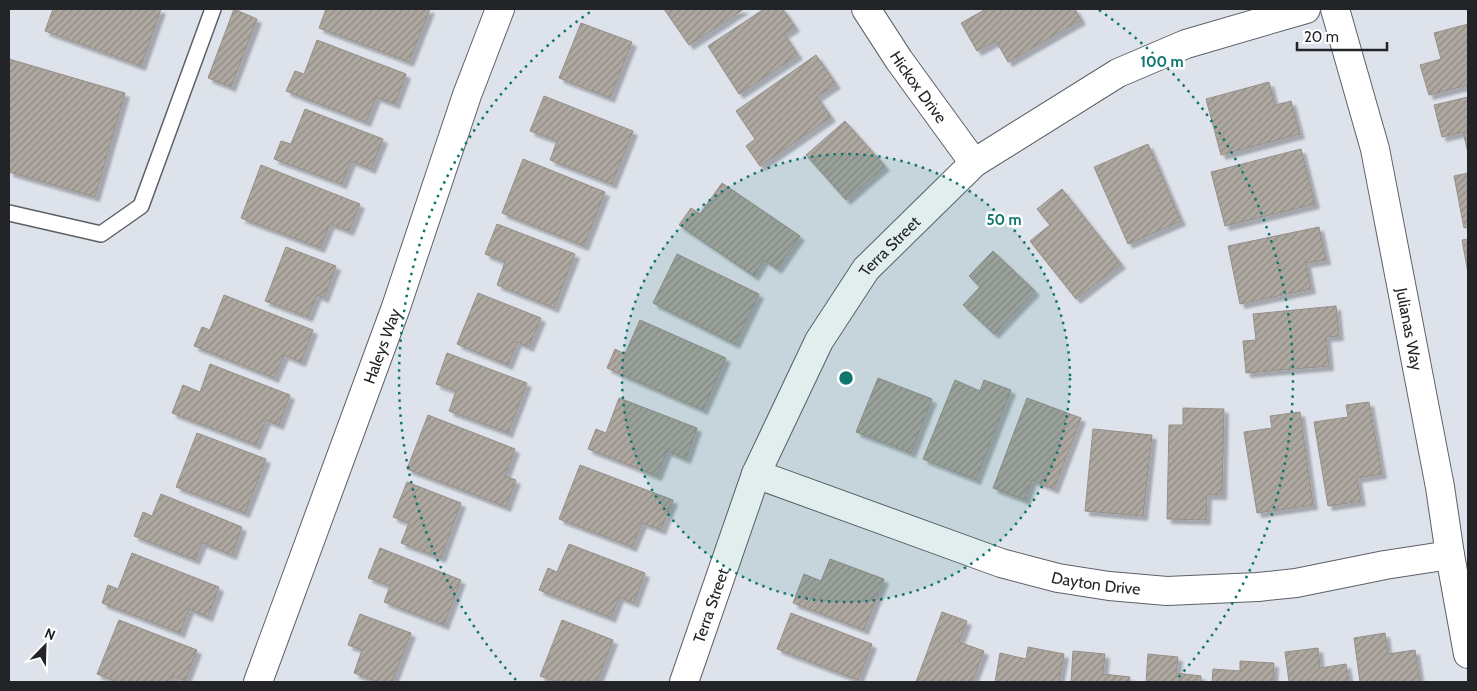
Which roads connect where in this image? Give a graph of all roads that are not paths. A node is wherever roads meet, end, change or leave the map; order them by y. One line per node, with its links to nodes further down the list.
1 (213, 9): 7 (lane)
2 (500, 9): 11 (street, Haleys Way)
3 (866, 9): 6 (street, Hickox Drive)
4 (1306, 9): 6 (street, Terra Street)
5 (1335, 9): 9 (street, Julianas Way)
6 (974, 163): 8 (street, Terra Street)
7 (9, 213)
8 (756, 474): 9 (street, Dayton Drive); 12 (street, Terra Street)
9 (1450, 555): 10 (street, Julianas Way)
10 (1468, 654)
11 (258, 682)
12 (684, 682)

